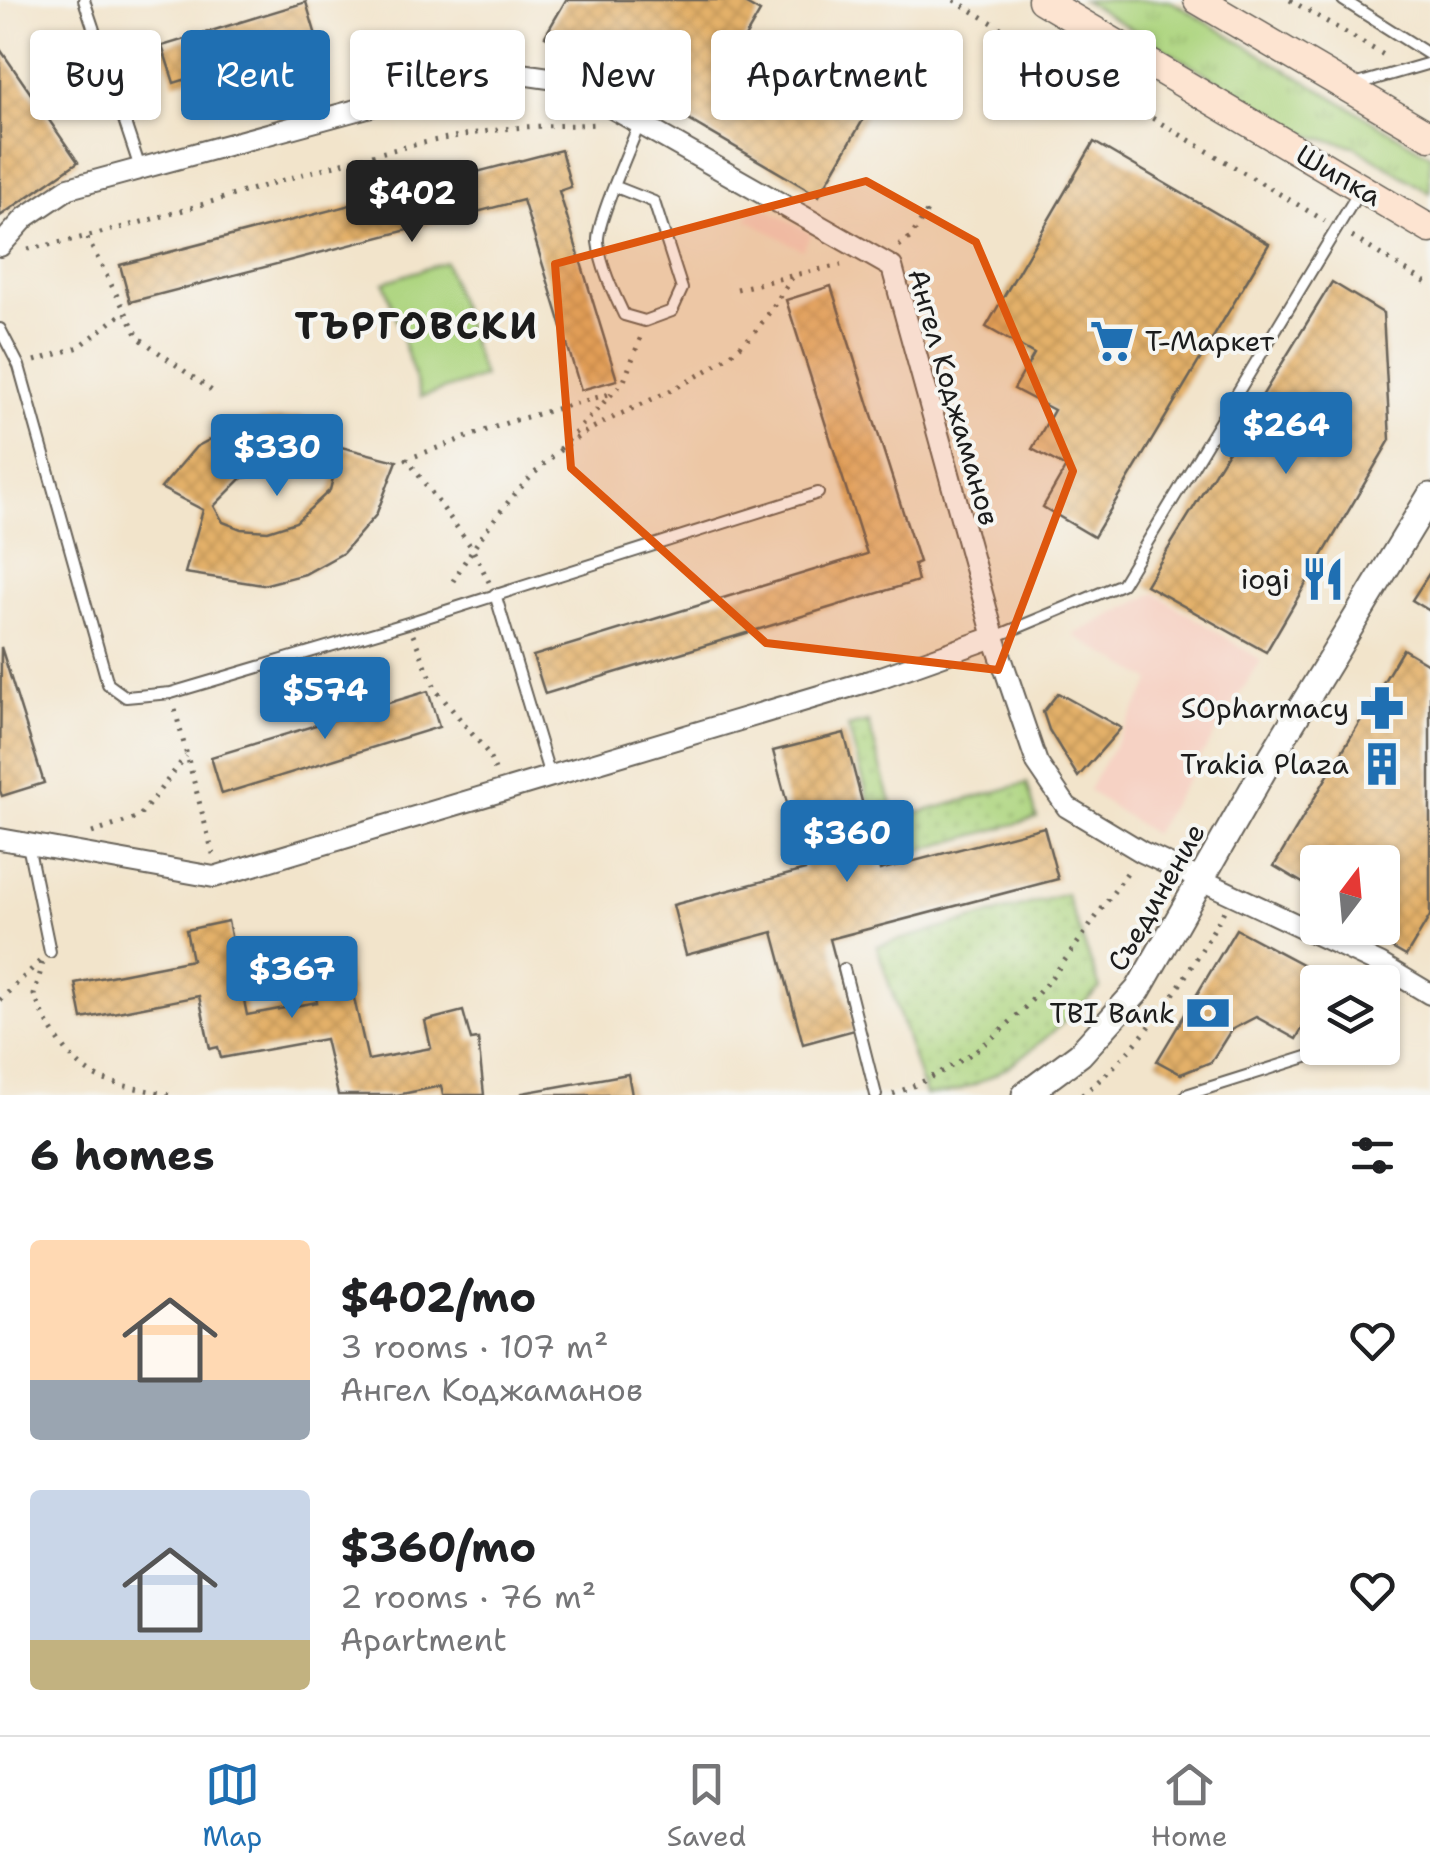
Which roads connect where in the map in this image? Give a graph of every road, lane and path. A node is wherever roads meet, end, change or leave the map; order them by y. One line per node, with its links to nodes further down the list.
1 (84, 0): 12 (lane)
2 (954, 0): 16 (path)
3 (1042, 0): 14 (main road, Шипка)
4 (1198, 0): 9 (main road)
5 (1290, 0): 8 (path)
6 (1343, 0): 7 (lane)
7 (1430, 59): 8 (lane)
8 (1410, 70): 9 (lane)
9 (1346, 88): 11 (main road)
10 (640, 123): 12 (street, Ангел Коджаманов); 13 (lane); 18 (path); 20 (street, Ангел Коджаманов)
11 (1430, 136)
12 (140, 169): 19 (street, Ангел Коджаманов)
13 (616, 187): 25 (lane); 25 (lane)
14 (1361, 188): 16 (lane); 17 (main road, Шипка)
15 (928, 210): 20 (path)
16 (1338, 228): 22 (path); 37 (lane)
17 (1430, 229)
18 (87, 238): 19 (path); 24 (path)
19 (9, 248)
20 (878, 256): 21 (path); 37 (street, Ангел Коджаманов)
21 (794, 276): 23 (path); 30 (path)
22 (1430, 285)
23 (737, 289)
24 (123, 313): 27 (path); 28 (path)
25 (645, 321): 29 (path)
26 (0, 329): 27 (lane)
27 (18, 366): 38 (lane)
28 (212, 391)
29 (613, 393): 30 (path); 33 (path)
30 (548, 462): 33 (path)
31 (818, 493): 35 (lane)
32 (1430, 496): 46 (street, Съединение)
33 (472, 548): 34 (path); 35 (path)
34 (453, 581)
35 (495, 594): 36 (lane); 40 (lane)
36 (408, 624): 38 (lane); 41 (path)
37 (994, 637): 40 (street); 44 (street, Ангел Коджаманов)
38 (171, 692): 39 (path)
39 (186, 756): 43 (path); 45 (path)
40 (550, 776): 41 (street)
41 (504, 790): 45 (street)
42 (0, 839): 43 (street)
43 (39, 847): 45 (street); 48 (lane)
44 (1142, 852): 46 (street, Ангел Коджаманов); 58 (path)
45 (219, 875)
46 (1202, 878): 47 (street, Ангел Коджаманов); 59 (street, Съединение)
47 (1232, 896): 49 (street, Ангел Коджаманов); 60 (path)
48 (50, 952): 53 (path); 55 (path)
49 (1360, 965)
50 (844, 968): 57 (lane)
51 (1400, 983): 52 (street, Ангел Коджаманов)
52 (1430, 994)
53 (0, 1000)
54 (1300, 1059): 61 (lane)
55 (149, 1092): 56 (path)
56 (170, 1095)
57 (876, 1095)
58 (890, 1095)
59 (1025, 1095)
60 (1082, 1095)
61 (1186, 1095)

